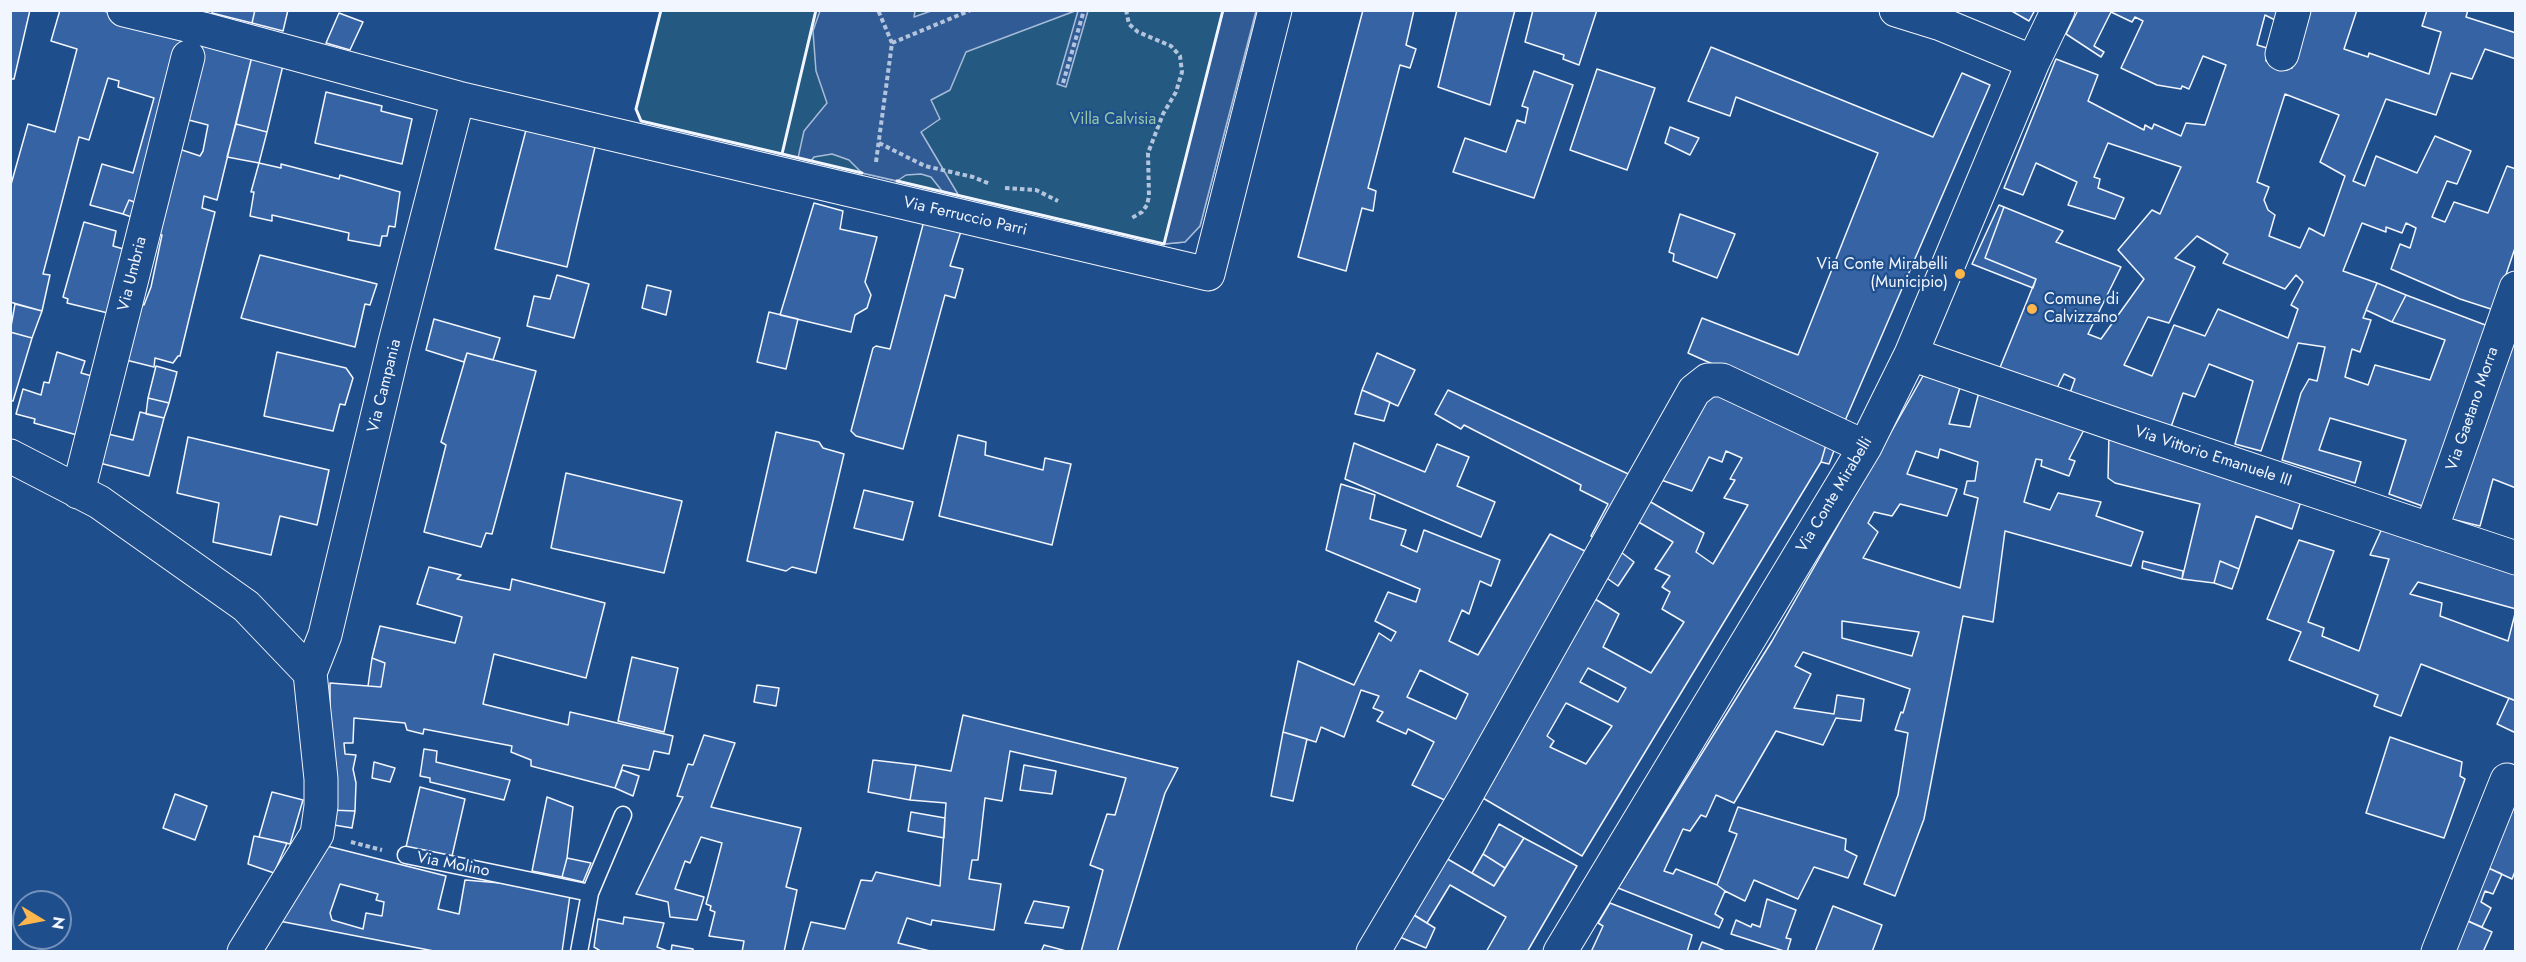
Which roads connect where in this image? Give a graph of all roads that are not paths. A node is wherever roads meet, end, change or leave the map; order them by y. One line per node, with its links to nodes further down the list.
1 (124, 10): 6 (street, Via Ferruccio Parri)
2 (1275, 10): 9 (street, Via Ferruccio Parri)
3 (1896, 10): 8 (street)
4 (2058, 10): 8 (street, Via Conte Mirabelli)
5 (2294, 10): 7 (street)
6 (196, 43): 9 (street, Via Ferruccio Parri); 14 (street, Via Umbria)
7 (2282, 54)
8 (2033, 62): 11 (street, Via Conte Mirabelli)
9 (458, 99): 17 (street, Via Campania)
10 (2516, 288): 15 (street, Via Gaetano Morra)
11 (1911, 354): 12 (street, Via Conte Mirabelli); 15 (street, Via Vittorio Emanuele III)
12 (1865, 447): 24 (street); 25 (street, Via Conte Mirabelli)
13 (10, 456): 14 (street)
14 (78, 492): 17 (street)
15 (2431, 530): 16 (street, Via Vittorio Emanuele III)
16 (2516, 558)
17 (310, 673): 22 (street)
18 (2507, 780): 26 (street)
19 (623, 815): 21 (lane)
20 (406, 855): 21 (lane, Via Molino)
21 (590, 893): 23 (lane)
22 (246, 951)
23 (579, 951)
24 (1373, 951)
25 (1560, 951)
26 (2438, 951)

